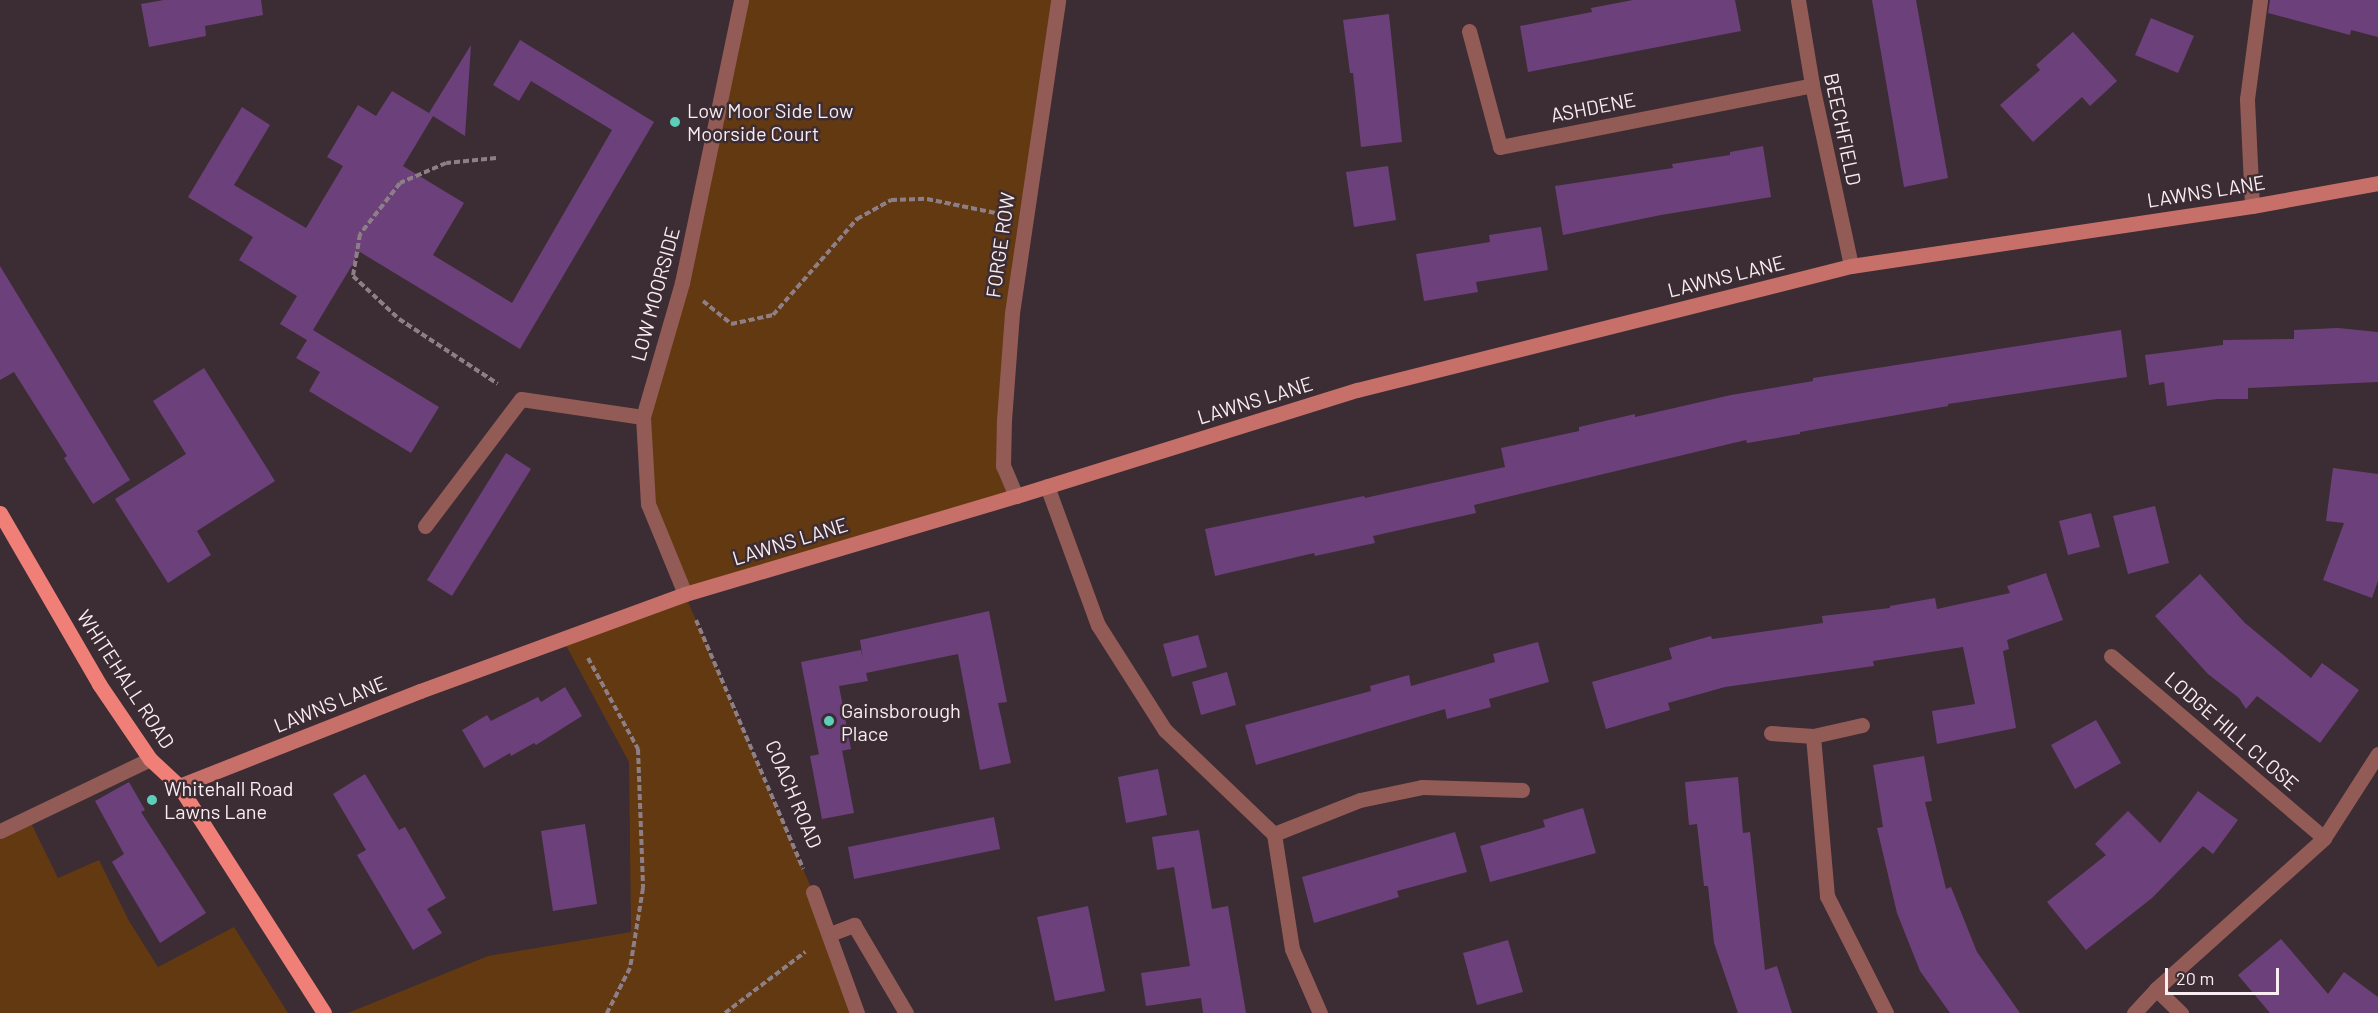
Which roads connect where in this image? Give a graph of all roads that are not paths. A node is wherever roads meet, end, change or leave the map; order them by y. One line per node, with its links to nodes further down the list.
1 (741, 0): 10 (street, LOW MOORSIDE)
2 (1058, 0): 12 (street, FORGE ROW)
3 (1798, 0): 6 (street, BEECHFIELD)
4 (2260, 0): 8 (street)
5 (1469, 31): 6 (street, ASHDENE)
6 (1812, 85): 9 (street, BEECHFIELD)
7 (2378, 183): 8 (street, LAWNS LANE)
8 (2252, 206): 9 (street, LAWNS LANE)
9 (1851, 266): 11 (street, LAWNS LANE)
10 (644, 417): 14 (street); 15 (street, LOW MOORSIDE)
11 (1047, 486): 12 (street, LAWNS LANE); 25 (street)
12 (1016, 496): 15 (street, LAWNS LANE)
13 (0, 513): 21 (main road, WHITEHALL ROAD)
14 (425, 526)
15 (685, 594): 22 (street, LAWNS LANE)
16 (2111, 656): 26 (street, LODGE HILL CLOSE)
17 (1862, 724): 19 (street)
18 (1771, 733): 19 (street)
19 (1813, 736): 34 (street)
20 (2378, 754): 26 (street)
21 (150, 759): 22 (main road, WHITEHALL ROAD); 24 (street)
22 (179, 786): 30 (main road, WHITEHALL ROAD)
23 (1522, 790): 25 (street)
24 (0, 831)
25 (1274, 834): 33 (street)
26 (2324, 838): 29 (street)
27 (813, 892): 28 (street)
28 (830, 934): 31 (street); 32 (street)
29 (2156, 989): 35 (street); 36 (street)
30 (324, 1013)
31 (857, 1013)
32 (906, 1013)
33 (1320, 1013)
34 (1886, 1013)
35 (2134, 1013)
36 (2181, 1013)

